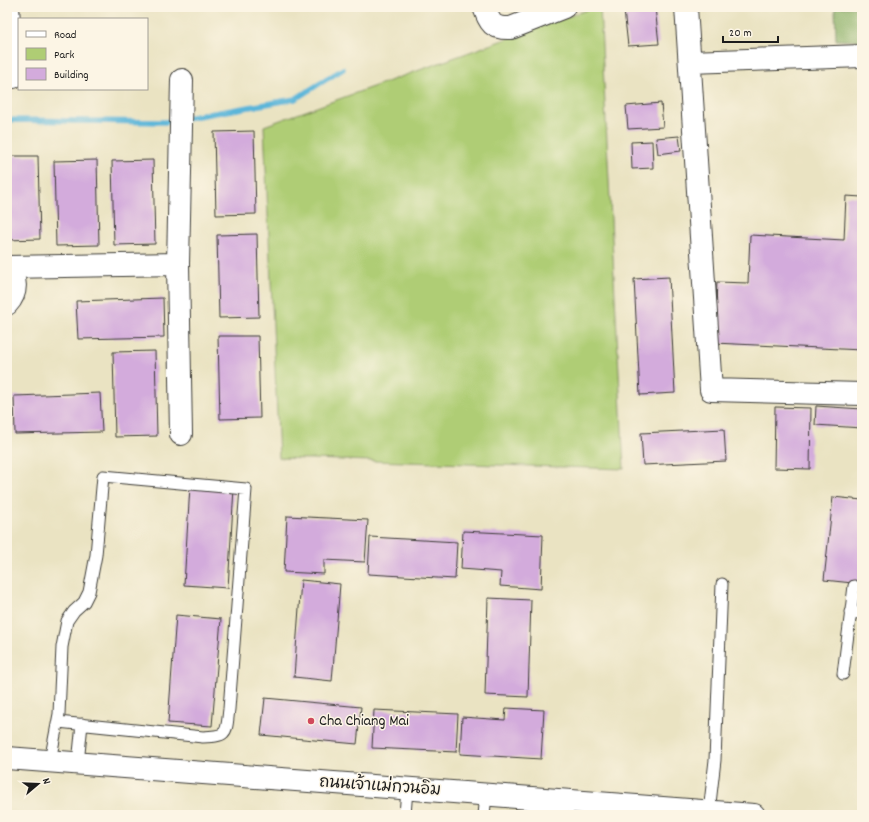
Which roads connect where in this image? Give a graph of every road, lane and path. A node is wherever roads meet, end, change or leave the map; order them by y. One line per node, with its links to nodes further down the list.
1 (8, 7): 7 (street)
2 (484, 7): 3 (street)
3 (564, 7)
4 (686, 7): 6 (street)
5 (862, 56): 6 (street)
6 (690, 62): 12 (street)
7 (13, 77)
8 (182, 80): 9 (street)
9 (178, 264): 10 (street); 13 (street)
10 (7, 267): 11 (street)
11 (7, 304)
12 (862, 394)
13 (181, 434)
14 (722, 584): 26 (lane)
15 (854, 586): 16 (lane)
16 (850, 612): 17 (lane); 18 (lane)
17 (862, 613)
18 (843, 674)
19 (58, 722): 20 (lane); 20 (lane); 22 (lane)
20 (82, 724): 23 (lane)
21 (7, 758): 22 (street, ถนนเจ้าแม่กวนอิม)
22 (50, 761): 23 (street, ถนนเจ้าแม่กวนอิม)
23 (78, 763): 24 (street, ถนนเจ้าแม่กวนอิม)
24 (407, 789): 25 (street, ถนนเจ้าแม่กวนอิม); 27 (lane)
25 (485, 805): 26 (street, ถนนเจ้าแม่กวนอิม)
26 (718, 813): 28 (street, ถนนเจ้าแม่กวนอิม)
27 (405, 815)
28 (754, 815)

